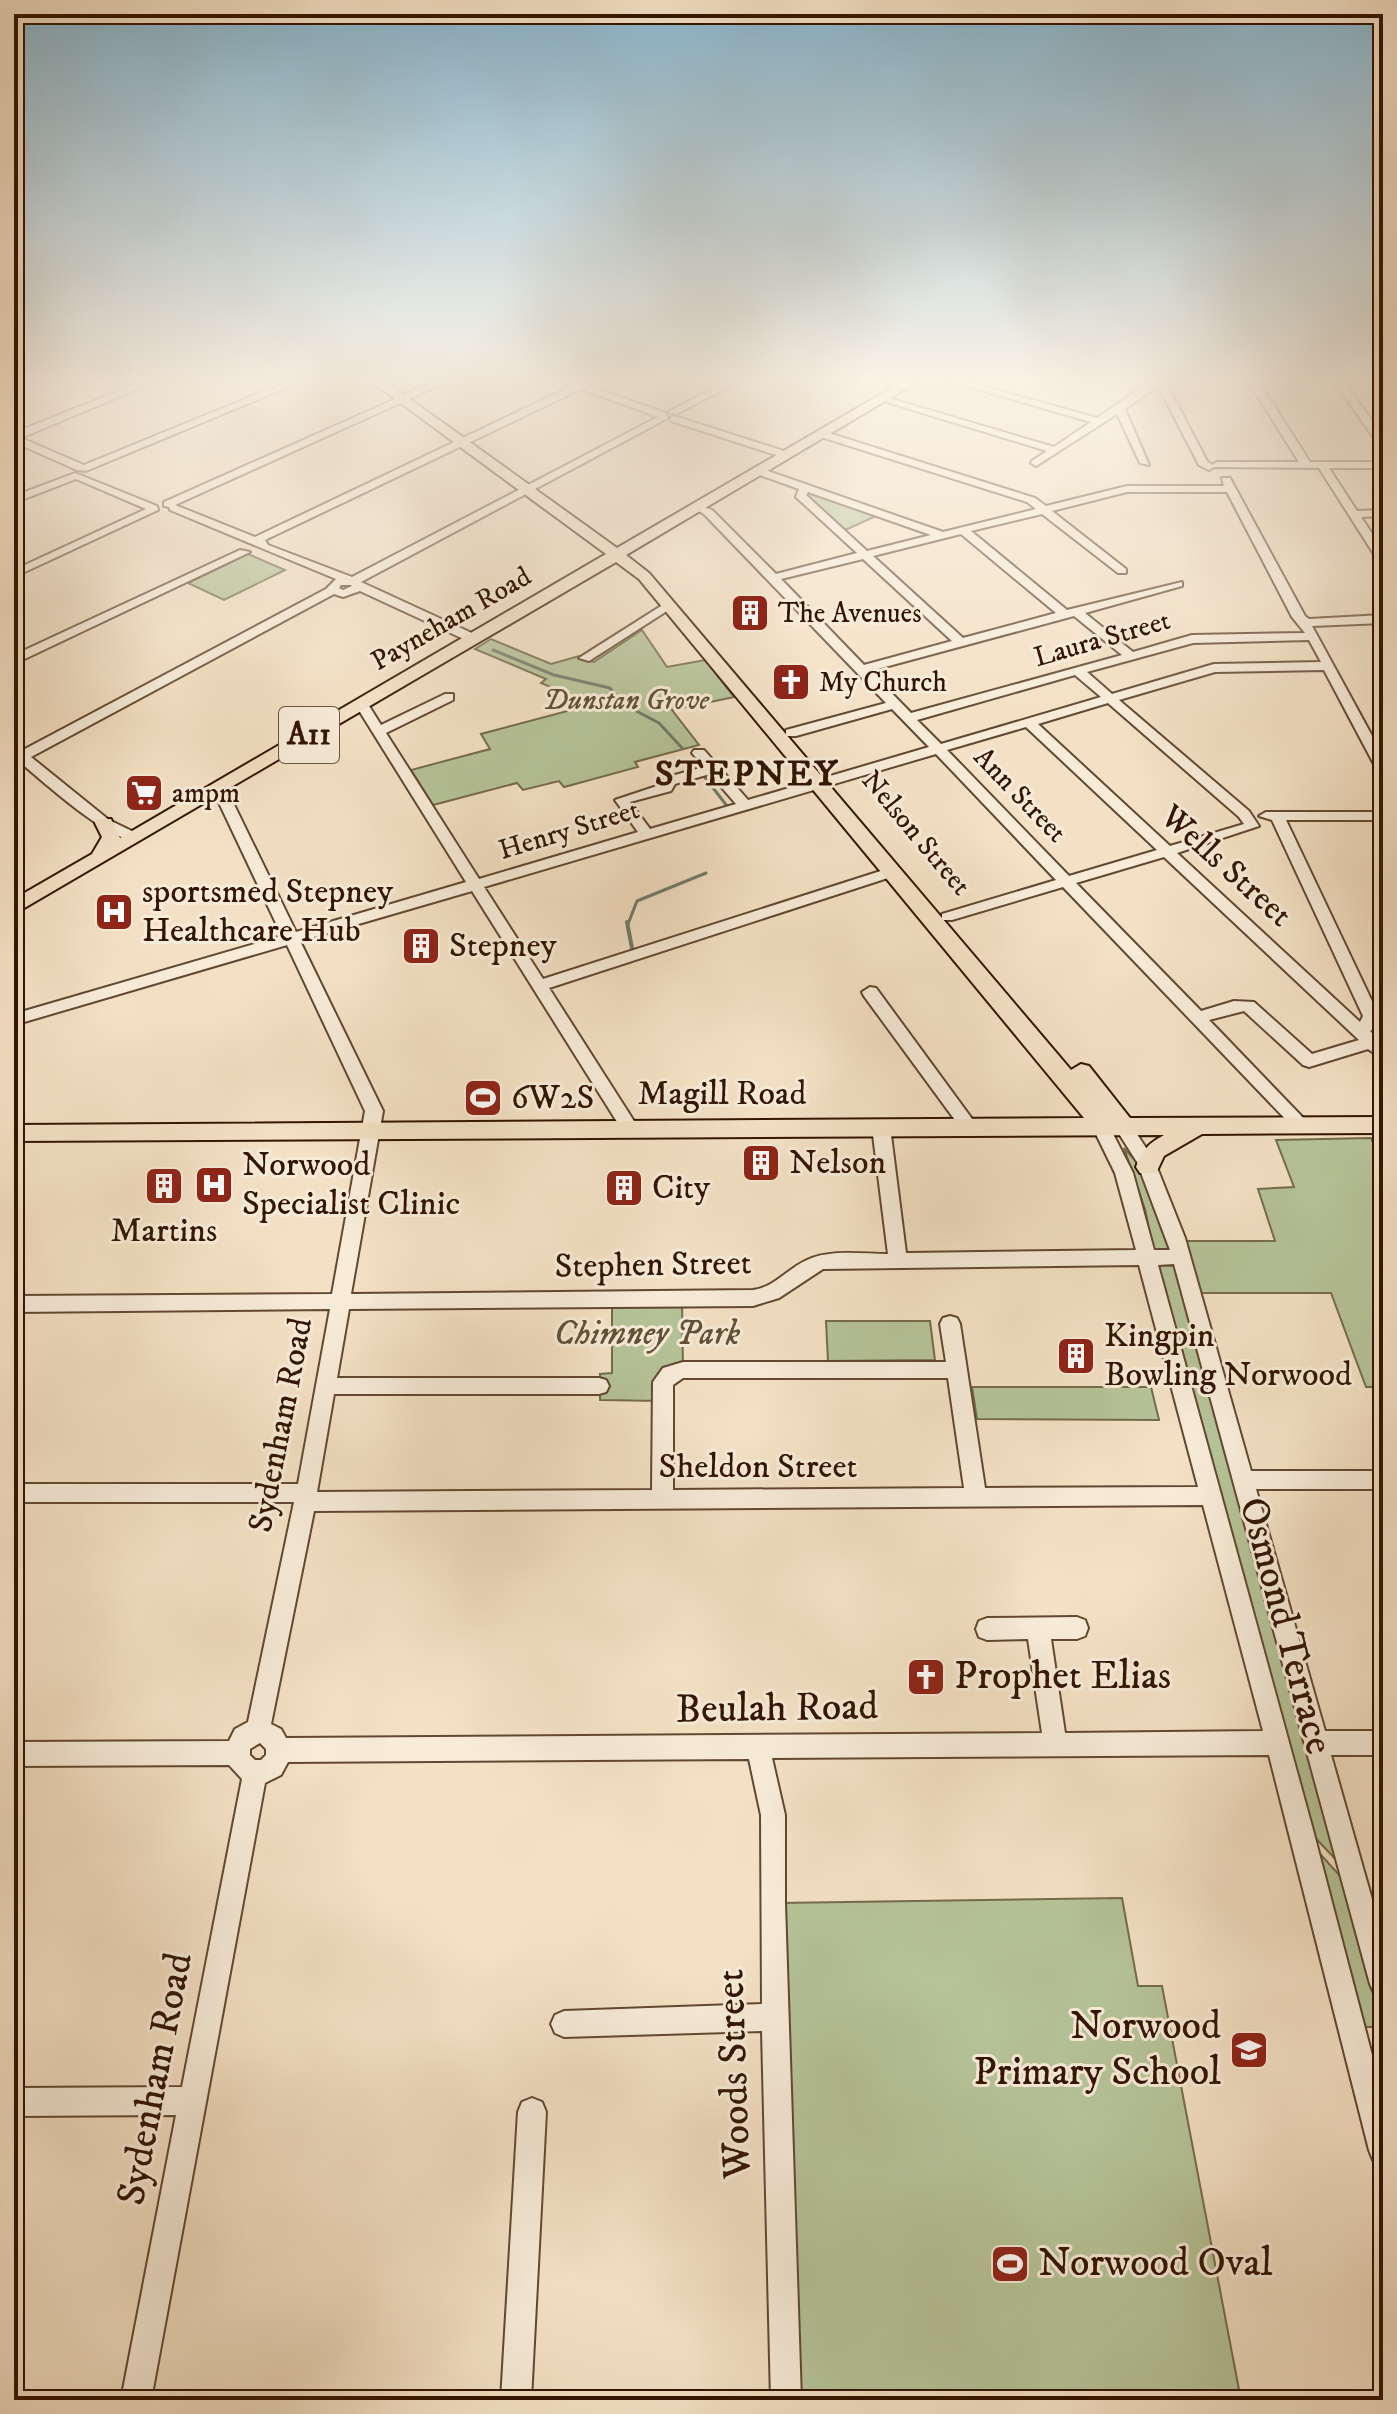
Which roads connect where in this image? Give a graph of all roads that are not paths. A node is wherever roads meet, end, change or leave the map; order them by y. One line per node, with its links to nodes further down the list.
1 (34, 492): 14 (street)
2 (123, 492): 16 (street)
3 (200, 492): 16 (street)
4 (362, 492): 25 (street)
5 (524, 492): 32 (street)
6 (533, 492): 20 (main road)
7 (722, 492): 15 (main road, Payneham Road / A11)
8 (801, 492): 27 (street)
9 (816, 492): 24 (street)
10 (1005, 492): 17 (street)
11 (1117, 492): 17 (street)
12 (1229, 492): 38 (street)
13 (1340, 492): 19 (street)
14 (14, 500)
15 (696, 507): 23 (main road, Payneham Road / A11); 31 (street, Ann Street)
16 (163, 508): 25 (street); 30 (street)
17 (1048, 511): 21 (street); 29 (street)
18 (1383, 513): 19 (street)
19 (1354, 514): 28 (street)
20 (575, 523): 22 (main road); 26 (main road)
21 (964, 531): 24 (street); 36 (street)
22 (594, 532): 23 (main road); 26 (main road)
23 (650, 535): 26 (main road, Payneham Road / A11)
24 (944, 536): 27 (street)
25 (250, 546): 32 (street); 34 (street); 43 (street)
26 (620, 553): 35 (main road, Nelson Street); 39 (main road, Payneham Road / A11)
27 (866, 557): 31 (street); 40 (street)
28 (1383, 559)
29 (1122, 571)
30 (14, 574)
31 (773, 578): 45 (street, Ann Street)
32 (355, 583): 34 (street); 39 (street)
33 (1178, 584): 36 (street)
34 (338, 591): 39 (street); 56 (street)
35 (674, 604): 42 (street); 54 (main road, Nelson Street)
36 (1071, 614): 40 (street); 41 (street)
37 (1383, 619): 38 (street, Laura Street)
38 (1306, 620): 41 (street, Laura Street); 44 (street)
39 (472, 638): 49 (main road, Payneham Road / A11)
40 (961, 643): 45 (street)
41 (1132, 657): 46 (street, Laura Street)
42 (585, 658)
43 (14, 660)
44 (1328, 666): 48 (street, Henry Street); 58 (street)
45 (862, 669): 50 (street, Ann Street)
46 (1079, 672): 48 (street); 51 (street, Laura Street)
47 (449, 697): 53 (street)
48 (1111, 699): 52 (street, Henry Street); 65 (street)
49 (361, 704): 53 (street); 61 (main road, Payneham Road / A11)
50 (896, 704): 51 (street, Ann Street); 54 (street)
51 (909, 718): 55 (street, Ann Street)
52 (1029, 723): 55 (street, Henry Street); 69 (street, Wells Street)
53 (379, 731): 73 (street)
54 (785, 735): 60 (main road, Nelson Street)
55 (939, 749): 60 (street, Henry Street); 72 (street, Ann Street)
56 (18, 753): 66 (street)
57 (699, 753): 59 (street)
58 (1383, 768)
59 (713, 769): 62 (street); 67 (street)
60 (824, 782): 62 (street, Henry Street); 71 (main road, Nelson Street)
61 (219, 788): 68 (main road, Payneham Road / A11); 76 (street, Sydenham Road)
62 (745, 805): 67 (street, Henry Street)
63 (1277, 816): 64 (street); 65 (street); 81 (street)
64 (1383, 816)
65 (1250, 822): 69 (street)
66 (104, 823): 68 (street); 70 (main road)
67 (647, 834): 73 (street, Henry Street)
68 (133, 837): 70 (main road, Payneham Road / A11)
69 (1166, 851): 72 (street); 81 (street, Wells Street)
70 (99, 858): 74 (main road, Payneham Road / A11)
71 (899, 870): 75 (main road, Nelson Street); 77 (street); 82 (main road, Nelson Street)
72 (1067, 881): 75 (street); 79 (street, Ann Street)
73 (478, 885): 76 (street, Henry Street); 77 (street)
74 (14, 908)
75 (947, 917): 87 (main road, Nelson Street)
76 (292, 941): 80 (street, Henry Street); 91 (street, Sydenham Road)
77 (540, 985): 90 (street)
78 (870, 992): 89 (street)
79 (1198, 1018): 81 (street); 84 (street, Ann Street)
80 (14, 1020)
81 (1371, 1042)
82 (1076, 1090): 86 (main road); 87 (main road, Nelson Street)
83 (1199, 1125): 84 (main road, Magill Road); 87 (main road, Magill Road); 93 (main road)
84 (1301, 1125): 85 (main road, Magill Road)
85 (1383, 1125)
86 (1043, 1126): 87 (main road, Magill Road); 89 (main road, Magill Road)
87 (1112, 1126): 93 (street, Osmond Terrace); 94 (street, Osmond Terrace)
88 (881, 1127): 89 (main road, Magill Road); 90 (main road, Magill Road); 96 (street)
89 (969, 1127)
90 (630, 1129): 91 (main road, Magill Road)
91 (373, 1130): 92 (main road, Magill Road); 97 (street, Sydenham Road)
92 (14, 1133)
93 (1148, 1167): 95 (street, Osmond Terrace)
94 (1147, 1257): 95 (street, Stephen Street); 96 (street, Stephen Street); 106 (street, Osmond Terrace)
95 (1181, 1257): 103 (street, Osmond Terrace)
96 (898, 1261): 97 (street, Stephen Street)
97 (341, 1303): 98 (street, Stephen Street); 101 (street, Sydenham Road)
98 (14, 1304)
99 (950, 1324): 100 (street)
100 (957, 1370): 108 (street); 109 (street)
101 (326, 1386): 102 (street); 107 (street, Sydenham Road)
102 (599, 1386)
103 (1243, 1480): 104 (street); 115 (street, Osmond Terrace)
104 (1383, 1480)
105 (14, 1493): 107 (street, Sheldon Street)
106 (1211, 1496): 108 (street, Sheldon Street); 114 (street, Osmond Terrace)
107 (305, 1497): 109 (street, Sheldon Street); 113 (street, Sydenham Road)
108 (976, 1497): 109 (street, Sheldon Street)
109 (662, 1500)
110 (1077, 1628): 112 (street)
111 (987, 1629): 112 (street)
112 (1038, 1629): 117 (street)
113 (258, 1732): 119 (street); 121 (street)
114 (1277, 1743): 117 (street, Beulah Road); 128 (street, Osmond Terrace)
115 (1317, 1743): 116 (street); 122 (street, Osmond Terrace)
116 (1383, 1743)
117 (1055, 1744): 118 (street, Beulah Road)
118 (760, 1747): 119 (street, Beulah Road); 123 (street, Woods Street)
119 (278, 1750): 121 (street)
120 (14, 1754): 121 (street)
121 (246, 1763): 125 (street, Sydenham Road)
122 (1383, 1984)
123 (775, 2017): 124 (street); 131 (street, Woods Street)
124 (564, 2024)
125 (193, 2101): 126 (street); 129 (street, Sydenham Road)
126 (14, 2102)
127 (532, 2112): 130 (street)
128 (1383, 2150)
129 (136, 2400)
130 (516, 2400)
131 (786, 2400)

